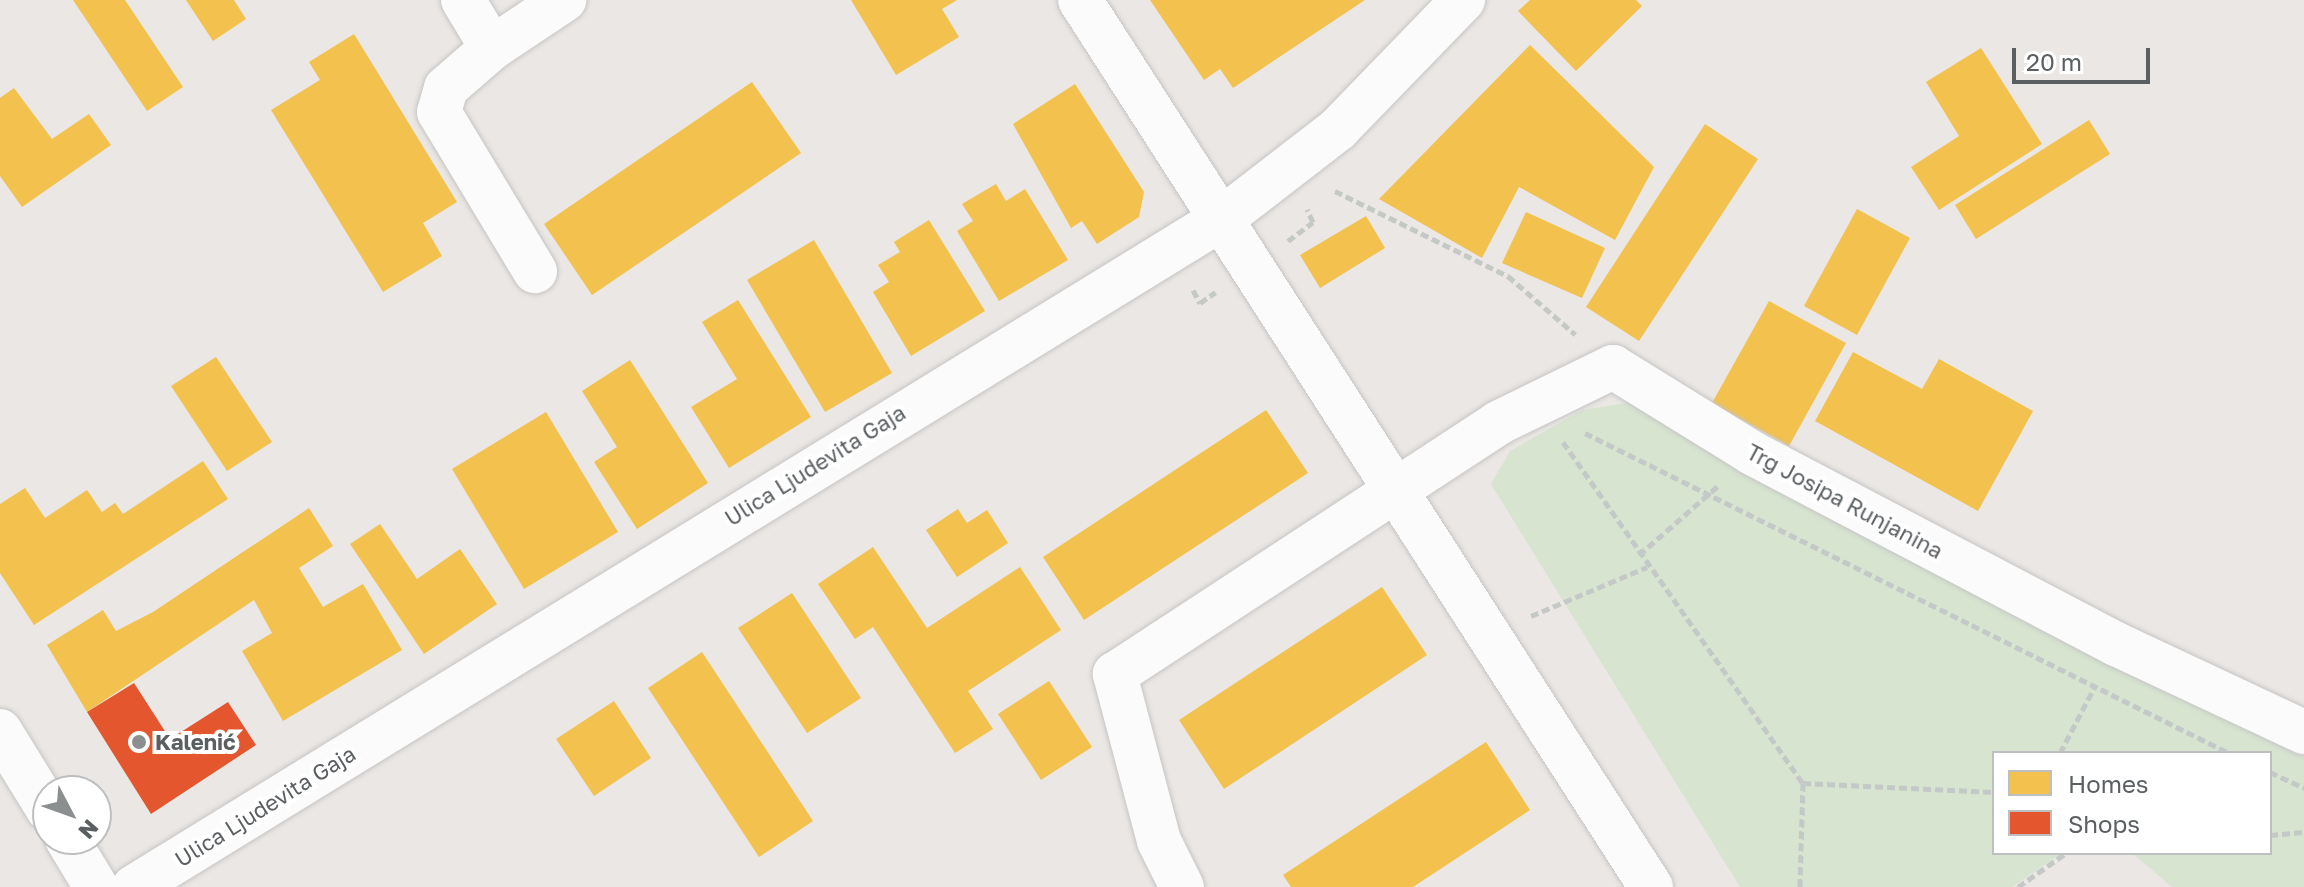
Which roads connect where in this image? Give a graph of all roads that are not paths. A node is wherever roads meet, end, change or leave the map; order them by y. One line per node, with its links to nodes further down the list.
1 (463, 0): 5 (street)
2 (564, 0): 5 (street)
3 (1080, 0): 6 (street)
4 (1463, 0): 6 (street, Ulica Ljudevita Gaja)
5 (492, 48): 7 (street)
6 (1223, 218): 8 (street); 14 (street, Ulica Ljudevita Gaja)
7 (535, 271)
8 (1400, 490): 10 (street, Trg Josipa Runjanina); 15 (street); 16 (street)
9 (0, 731): 11 (street)
10 (2304, 732)
11 (32, 783)
12 (77, 855): 13 (street)
13 (96, 887)
14 (134, 887)
15 (1182, 887)
16 (1651, 887)

